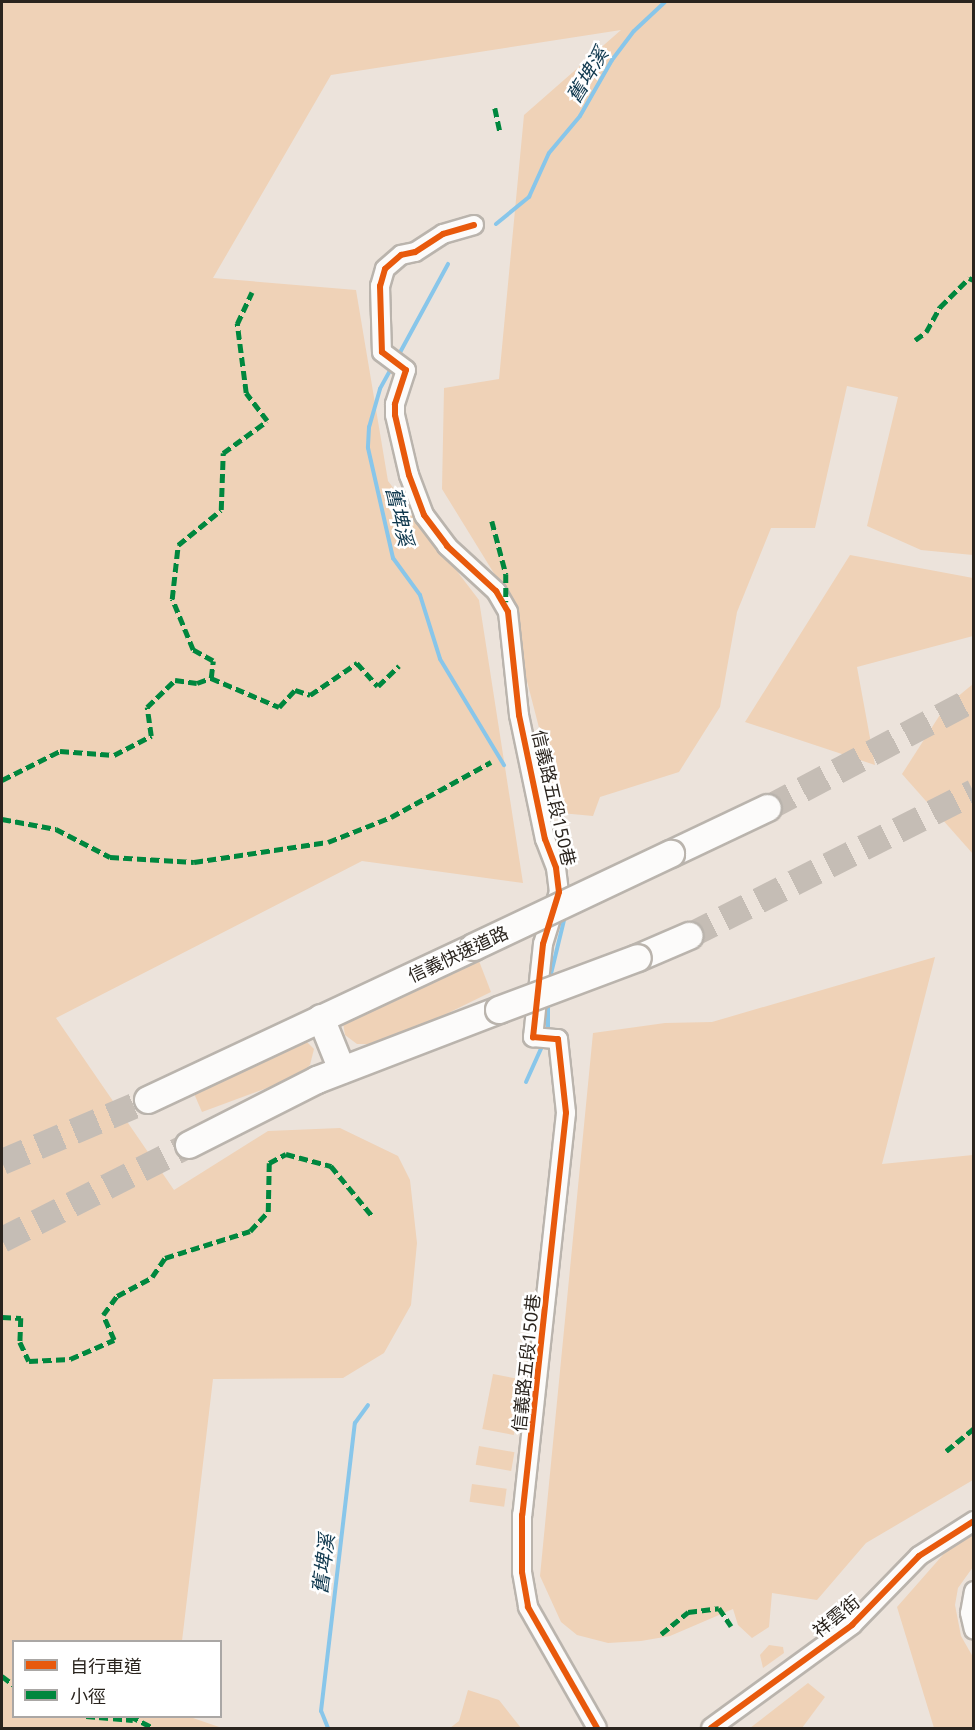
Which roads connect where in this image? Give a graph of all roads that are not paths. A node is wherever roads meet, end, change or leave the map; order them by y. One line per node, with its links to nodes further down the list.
1 (474, 225): 11 (street, 信義路五段150巷)
2 (768, 808): 4 (highway, 信義快速道路, bridge)
3 (689, 936): 5 (highway, bridge)
4 (321, 1018): 5 (highway); 6 (highway, 信義快速道路)
5 (342, 1070): 7 (highway)
6 (148, 1100)
7 (189, 1145)
8 (974, 1521): 12 (street, 祥雲街)
9 (974, 1591): 10 (street)
10 (974, 1630)
11 (597, 1728)
12 (711, 1728)

